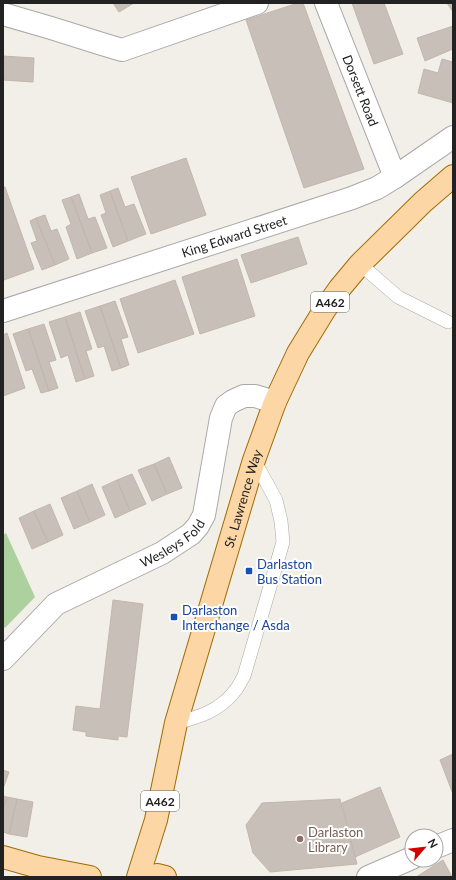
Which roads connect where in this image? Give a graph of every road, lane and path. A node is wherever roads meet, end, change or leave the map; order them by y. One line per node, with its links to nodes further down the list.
1 (257, 3): 3 (street)
2 (326, 3): 6 (street, Dorsett Road)
3 (3, 14)
4 (453, 137): 6 (street, King Edward Street)
5 (453, 176): 7 (main road, St. Lawrence Way / A462)
6 (395, 177): 8 (street, King Edward Street)
7 (360, 264): 9 (lane); 10 (main road, St. Lawrence Way / A462)
8 (3, 311)
9 (448, 322)
10 (275, 402): 11 (main road, St. Lawrence Way / A462); 12 (street, Wesleys Fold)
11 (254, 460): 13 (main road, St. Lawrence Way / A462); 13 (lane)
12 (3, 659)
13 (176, 723): 17 (main road, St. Lawrence Way / A462)
14 (3, 857): 16 (main road)
15 (404, 861): 20 (street)
16 (90, 877)
17 (138, 877)
18 (151, 877): 19 (main road)
19 (165, 877)
20 (368, 877)

